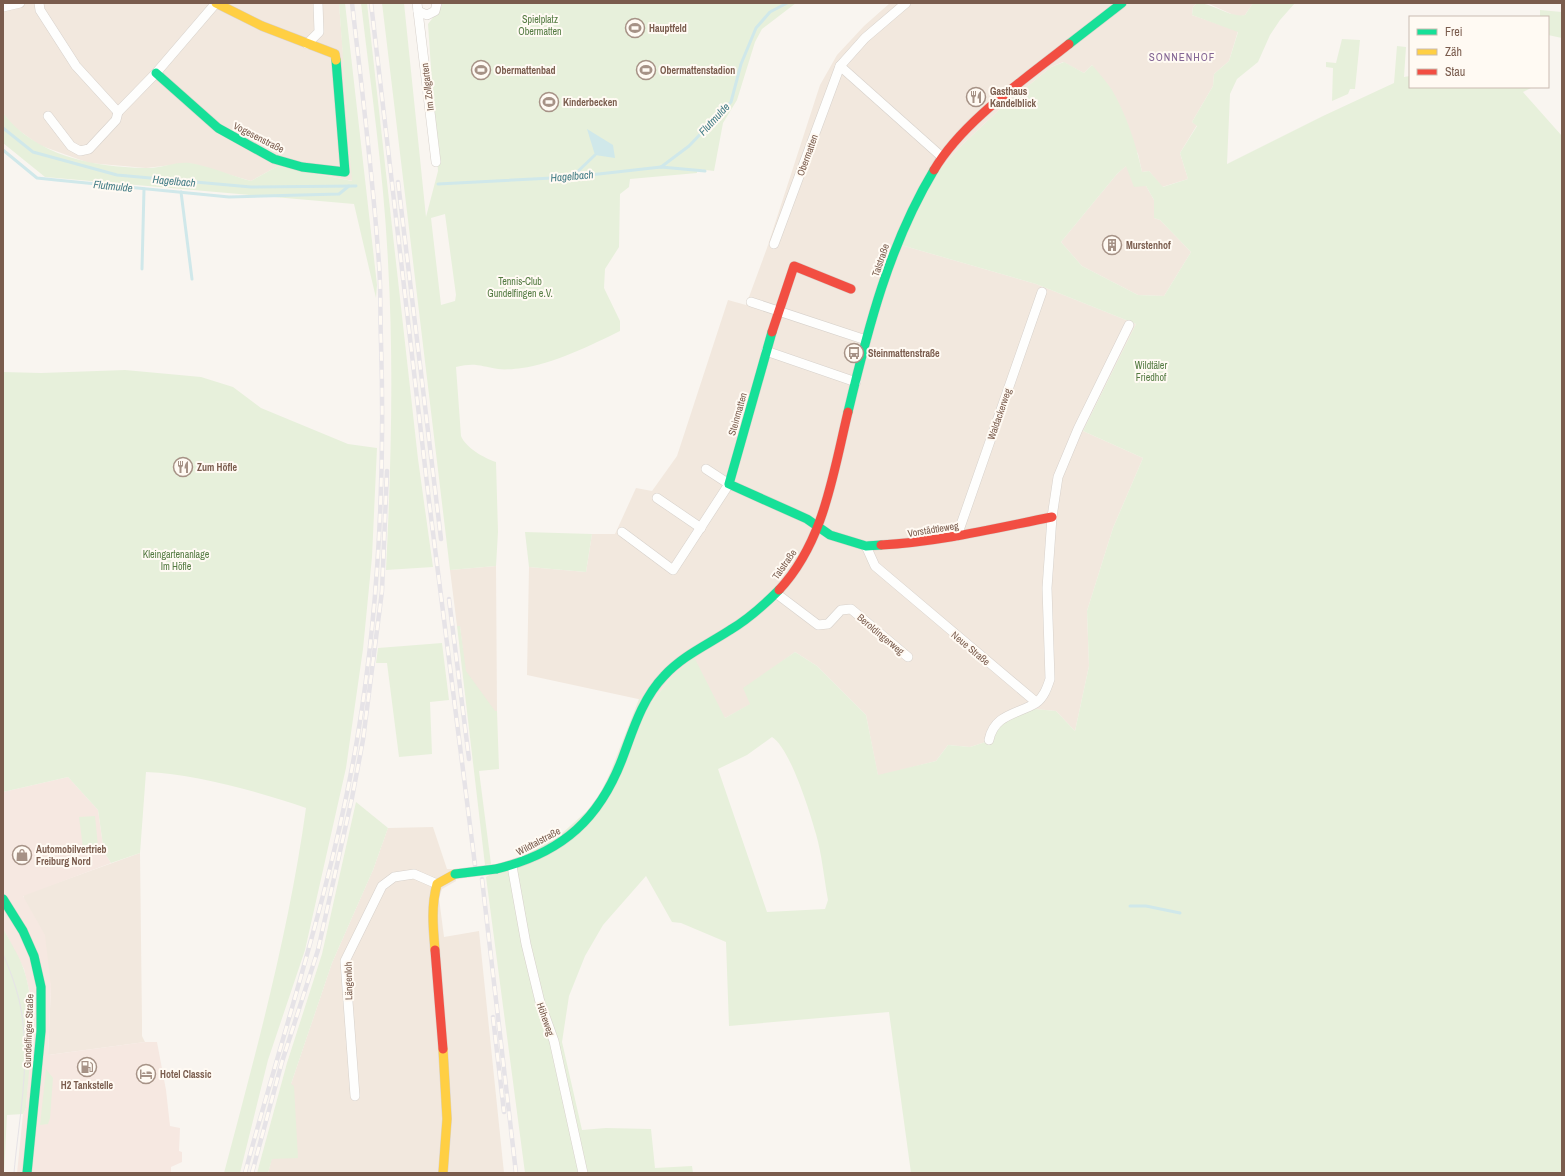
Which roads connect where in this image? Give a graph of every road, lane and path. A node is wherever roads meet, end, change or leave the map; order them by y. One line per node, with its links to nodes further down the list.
1 (20, 3): 8 (street)
2 (39, 3): 13 (street)
3 (216, 3): 10 (street); 12 (street)
4 (318, 3): 10 (street)
5 (437, 3): 9 (street, Im Zollgarten)
6 (906, 3): 11 (street, Obermatten)
7 (1122, 3): 15 (street, Talstraße)
8 (3, 7)
9 (418, 7): 16 (street, Im Zollgarten)
10 (307, 44): 12 (street, Vogesenstraße)
11 (840, 66): 15 (street); 17 (street, Obermatten)
12 (156, 73): 13 (street)
13 (118, 112): 14 (street)
14 (48, 116)
15 (942, 157): 23 (street, Talstraße)
16 (436, 162)
17 (774, 244)
18 (851, 290): 21 (street, Steinmatten)
19 (1042, 292): 33 (street, Waldackerweg)
20 (751, 302): 21 (street)
21 (779, 312): 23 (street); 24 (street, Steinmatten)
22 (1129, 325): 29 (street)
23 (866, 340): 25 (street, Talstraße)
24 (766, 351): 25 (street); 27 (street, Steinmatten)
25 (856, 382): 31 (street, Talstraße)
26 (706, 469): 27 (street)
27 (729, 484): 30 (street, Steinmatten); 31 (street)
28 (657, 498): 30 (street)
29 (1052, 517): 33 (street, Vorstädtleweg); 37 (street)
30 (702, 527): 32 (street)
31 (819, 528): 34 (street, Vorstädtleweg); 35 (street, Talstraße)
32 (622, 532)
33 (957, 536): 34 (street, Vorstädtleweg)
34 (866, 546): 37 (street, Neue Straße)
35 (775, 595): 36 (street, Beroldingerweg); 39 (street, Wildtalstraße)
36 (908, 657)
37 (1036, 702): 38 (street)
38 (989, 740)
39 (512, 866): 40 (street, Wildtalstraße, bridge); 45 (street, Höheweg)
40 (437, 884): 42 (street, Längenloh); 44 (street)
41 (3, 900): 43 (street, Gundelfinger Straße)
42 (355, 1096)
43 (27, 1173)
44 (443, 1173)
45 (583, 1173)

